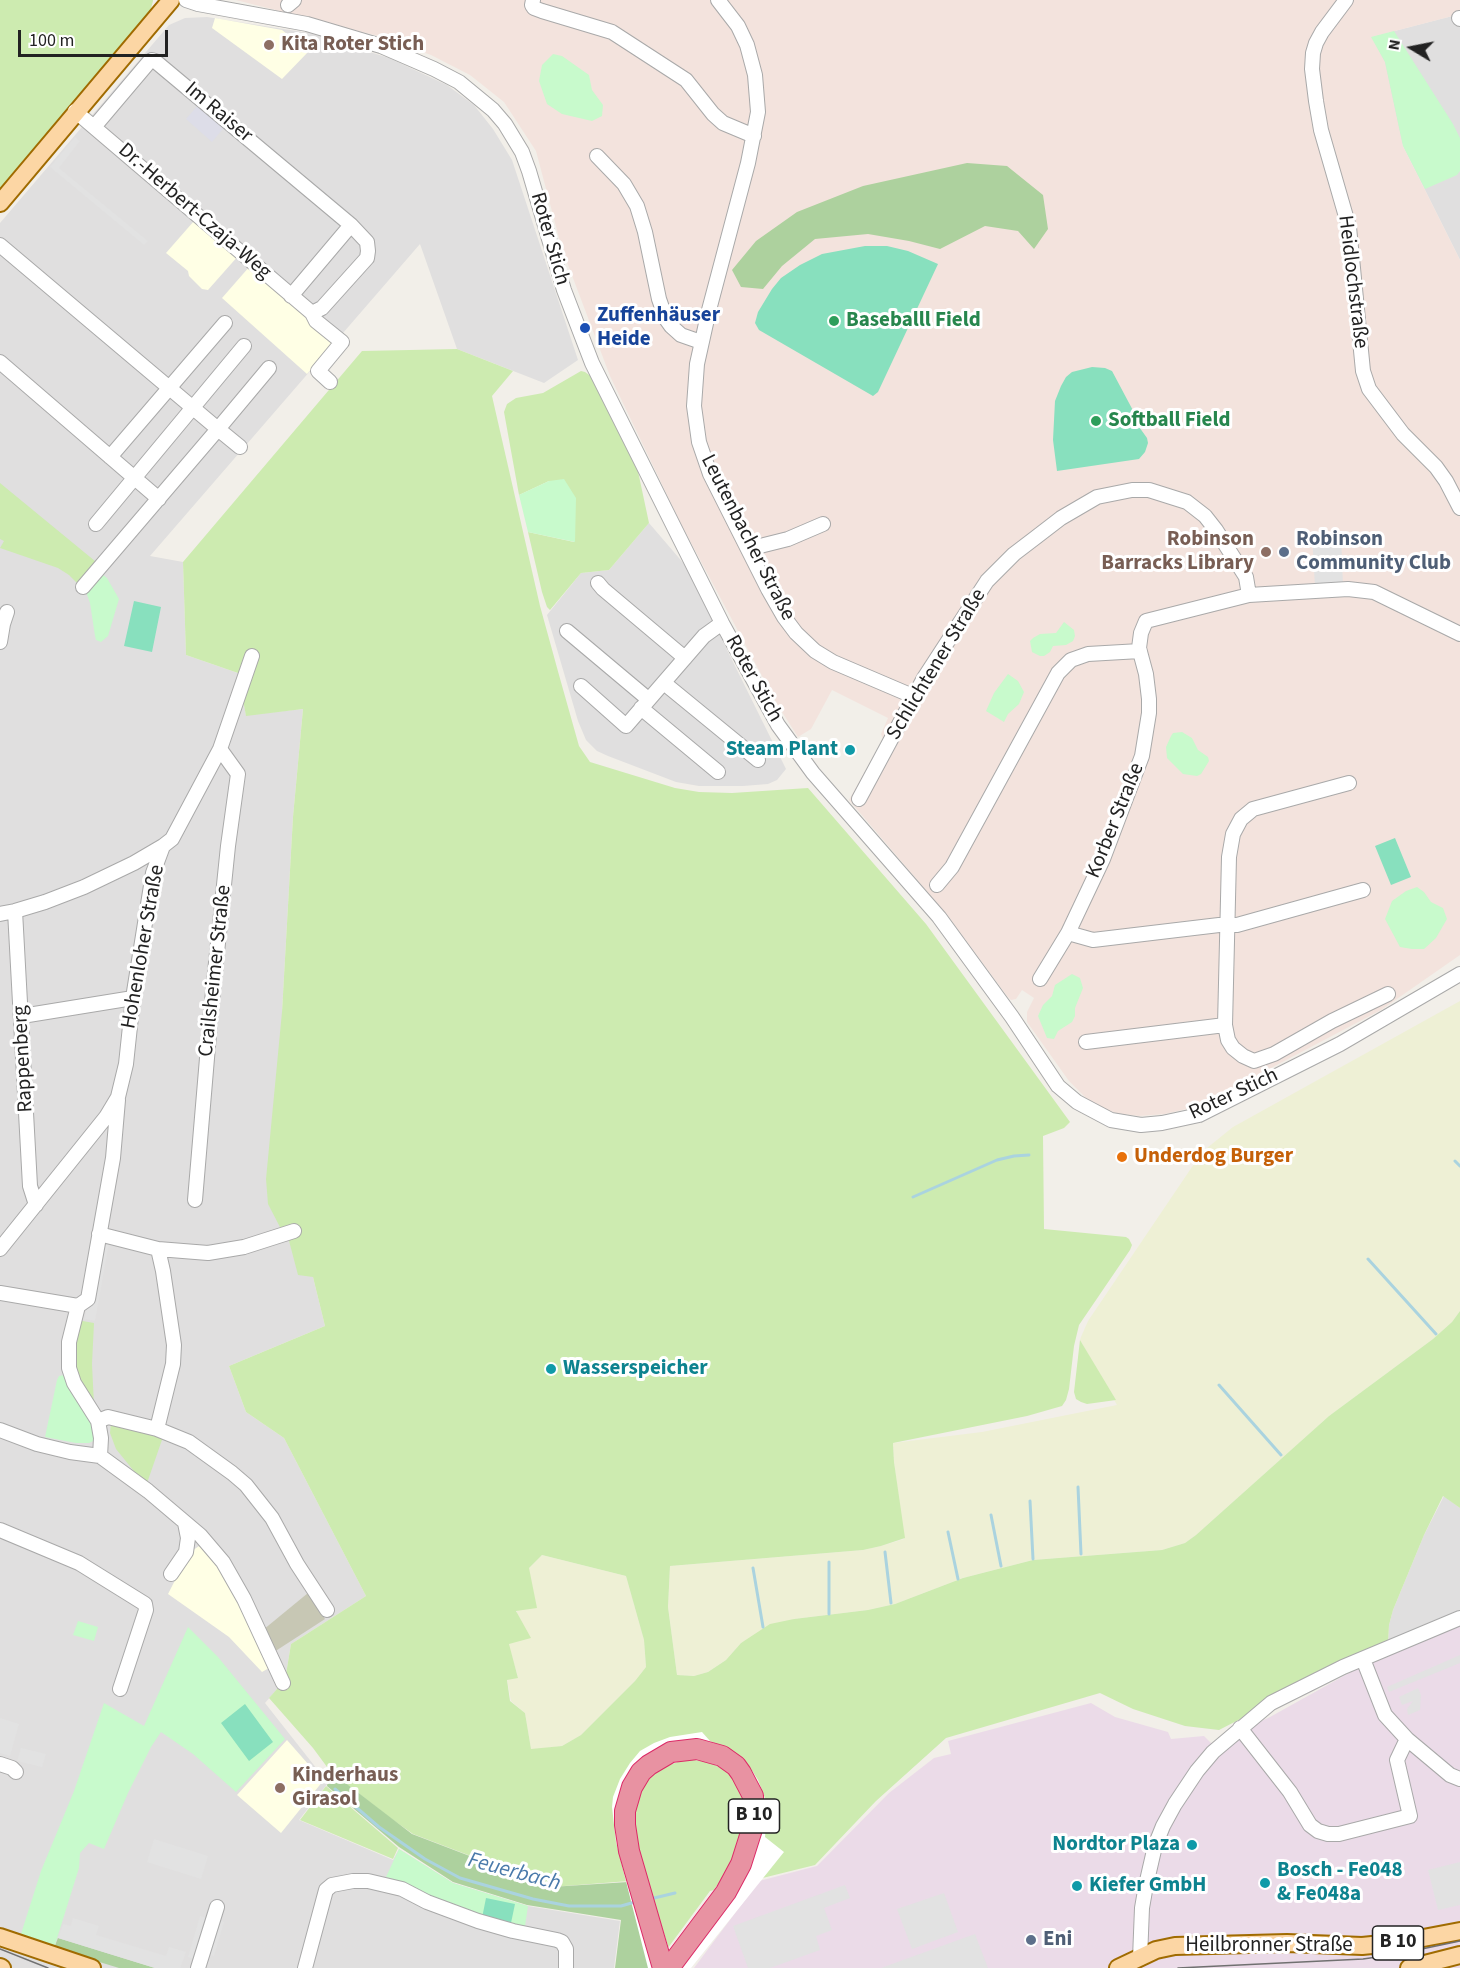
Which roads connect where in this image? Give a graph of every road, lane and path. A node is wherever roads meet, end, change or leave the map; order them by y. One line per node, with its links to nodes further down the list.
1 (171, 0): 6 (main road)
2 (186, 0): 36 (street, Roter Stich)
3 (532, 0): 8 (street)
4 (718, 0): 8 (street, Leutenbacher Straße)
5 (1346, 0): 28 (street, Heidlochstraße)
6 (75, 111): 7 (street, Dr.-Herbert-Czaja-Weg); 10 (main road)
7 (94, 127): 11 (street, Im Raiser); 13 (street, Dr.-Herbert-Czaja-Weg)
8 (754, 136): 16 (street, Leutenbacher Straße)
9 (597, 156): 16 (street)
10 (0, 203)
11 (351, 225): 13 (street); 14 (street, Im Raiser)
12 (0, 245): 21 (street)
13 (291, 296): 14 (street, Dr.-Herbert-Czaja-Weg)
14 (312, 313): 20 (street, Dr.-Herbert-Czaja-Weg)
15 (225, 323): 21 (street)
16 (701, 342): 31 (street, Leutenbacher Straße)
17 (244, 346): 22 (street)
18 (0, 362): 25 (street)
19 (269, 368): 23 (street)
20 (330, 382)
21 (169, 390): 22 (street); 25 (street)
22 (193, 408): 23 (street); 26 (street)
23 (218, 429): 24 (street); 27 (street)
24 (240, 447)
25 (110, 458): 26 (street)
26 (134, 478): 27 (street); 29 (street)
27 (159, 499): 33 (street)
28 (1460, 508)
29 (96, 524)
30 (823, 524): 31 (street)
31 (748, 549): 45 (street, Leutenbacher Straße)
32 (598, 583): 42 (street)
33 (83, 587)
34 (1249, 595): 38 (street, Korber Straße); 40 (street, Korber Straße); 45 (street, Schlichtener Straße)
35 (7, 612): 39 (street)
36 (722, 623): 42 (street); 59 (street, Roter Stich)
37 (567, 631): 46 (street)
38 (1459, 632)
39 (0, 642)
40 (1140, 651): 53 (street); 58 (street, Korber Straße)
41 (252, 656): 47 (street, Hohenloher Straße)
42 (685, 657): 43 (street)
43 (664, 683): 46 (street); 48 (street)
44 (580, 686): 46 (street)
45 (915, 697): 51 (street, Schlichtener Straße)
46 (645, 704): 49 (street)
47 (220, 749): 52 (street, Hohenloher Straße); 69 (street, Crailsheimer Straße)
48 (758, 760)
49 (718, 772)
50 (1349, 783): 57 (street)
51 (859, 799)
52 (163, 846): 55 (street); 62 (street, Hohenloher Straße)
53 (937, 885)
54 (1363, 890): 57 (street)
55 (15, 911): 56 (street); 63 (street, Rappenberg)
56 (0, 912)
57 (1228, 925): 58 (street); 64 (street)
58 (1068, 933): 60 (street, Korber Straße)
59 (1460, 974)
60 (1040, 979)
61 (1388, 994): 64 (street)
62 (133, 998): 63 (street); 66 (street, Hohenloher Straße)
63 (22, 1016): 70 (street, Rappenberg)
64 (1225, 1025): 65 (street)
65 (1086, 1042)
66 (118, 1097): 67 (street, Hohenloher Straße); 68 (street)
67 (87, 1140): 68 (street); 70 (street, Hohenloher Straße)
68 (113, 1148): 72 (street)
69 (195, 1200)
70 (36, 1206): 73 (street, Hohenloher Straße)
71 (294, 1231): 74 (street)
72 (99, 1233): 74 (street); 76 (street)
73 (0, 1249)
74 (158, 1249): 78 (street)
75 (0, 1293): 76 (street)
76 (78, 1306): 77 (street)
77 (98, 1421): 78 (street); 80 (street)
78 (157, 1429): 84 (street)
79 (0, 1430): 80 (street)
80 (100, 1456): 81 (street)
81 (185, 1523): 83 (street); 87 (street)
82 (0, 1530): 88 (street)
83 (171, 1574)
84 (327, 1610)
85 (1460, 1618): 86 (street)
86 (1363, 1659): 89 (street); 90 (street)
87 (283, 1683)
88 (120, 1689)
89 (1240, 1728): 90 (street); 98 (street)
90 (1407, 1739): 93 (street)
91 (0, 1764): 92 (street)
92 (16, 1772)
93 (1460, 1779)
94 (217, 1907): 100 (street)
95 (1460, 1931): 98 (main road, Heilbronner Straße / B 10)
96 (0, 1937): 99 (main road)
97 (1460, 1956): 106 (main road, B 10)
98 (1141, 1963): 105 (main road, Heilbronner Straße / B 10)
99 (92, 1968)
100 (198, 1968)
101 (305, 1968): 102 (street)
102 (566, 1968)
103 (663, 1968): 104 (highway, B 10)
104 (669, 1968)
105 (1118, 1968)
106 (1409, 1968)

